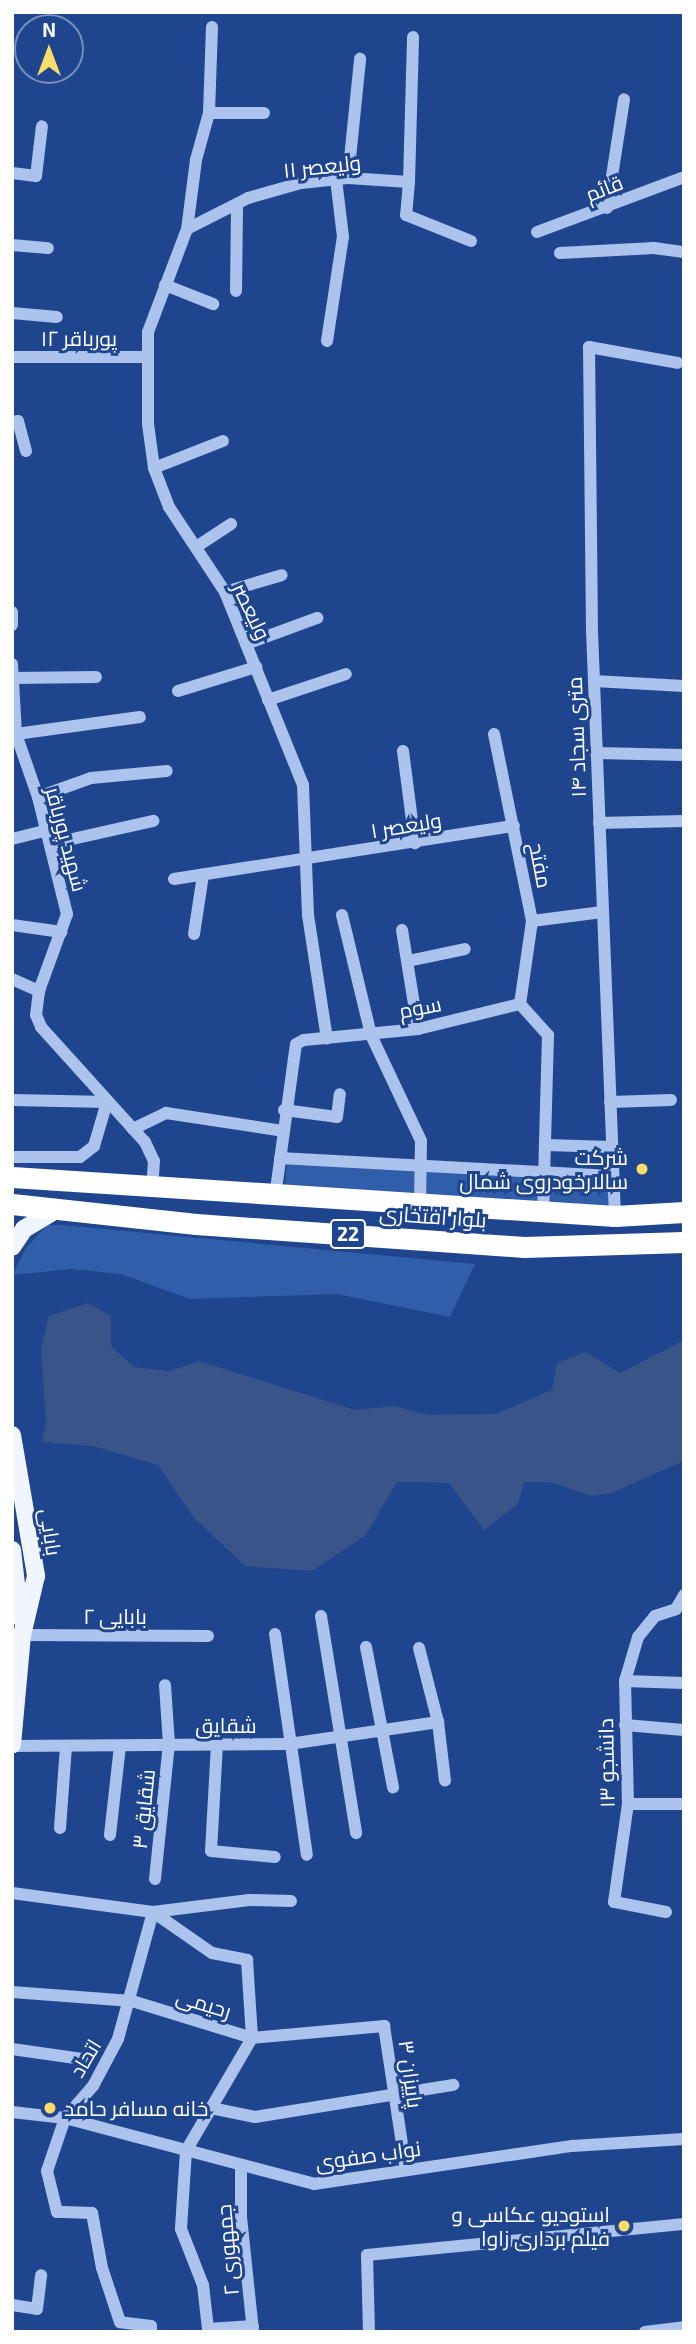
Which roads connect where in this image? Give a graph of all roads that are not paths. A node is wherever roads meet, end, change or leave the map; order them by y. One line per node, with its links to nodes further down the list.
1 (212, 27): 5 (street, ولیعصر)
2 (413, 37): 11 (street)
3 (360, 59): 10 (street)
4 (624, 99): 13 (street)
5 (209, 113): 6 (street); 14 (street, ولیعصر)
6 (264, 113)
7 (41, 126): 8 (street)
8 (12, 173)
9 (684, 177): 13 (street, قائم)
10 (342, 178): 11 (street, ولیعصر ۱۱); 12 (street, ولیعصر ۱۱); 26 (street)
11 (409, 182): 16 (street)
12 (237, 204): 14 (street, ولیعصر ۱۱); 22 (street)
13 (607, 208): 15 (street, قائم)
14 (187, 229): 21 (street, ولیعصر)
15 (537, 232)
16 (471, 241)
17 (12, 245): 18 (street)
18 (48, 248)
19 (684, 252): 20 (street)
20 (560, 253)
21 (165, 285): 23 (street); 28 (street, ولیعصر)
22 (236, 291)
23 (213, 304)
24 (12, 313): 25 (street)
25 (57, 317)
26 (327, 341)
27 (12, 357): 28 (street, پورباقر ۱۲)
28 (145, 357): 33 (street, ولیعصر)
29 (678, 363): 47 (street, ۱۴ متری سجاد)
30 (12, 422): 32 (street)
31 (223, 441): 33 (street)
32 (26, 451)
33 (154, 468): 35 (street, ولیعصر)
34 (232, 524): 35 (street)
35 (195, 547): 37 (street, ولیعصر)
36 (282, 575): 37 (street)
37 (225, 592): 41 (street, ولیعصر)
38 (12, 612): 40 (street)
39 (317, 618): 41 (street)
40 (12, 625)
41 (246, 644): 43 (street, ولیعصر)
42 (12, 664): 46 (street, شهید پورباقر)
43 (256, 667): 49 (street); 50 (street, ولیعصر)
44 (346, 674): 50 (street)
45 (96, 677): 46 (street)
46 (13, 678): 53 (street, شهید پورباقر)
47 (594, 681): 48 (street); 55 (street, ۱۴ متری سجاد)
48 (684, 686)
49 (178, 691)
50 (268, 700): 67 (street, ولیعصر)
51 (140, 717): 53 (street)
52 (494, 734): 62 (street, مفتح)
53 (15, 738): 58 (street, شهید پورباقر)
54 (403, 751): 65 (street)
55 (596, 753): 56 (street); 61 (street, ۱۴ متری سجاد)
56 (684, 755)
57 (167, 771): 58 (street)
58 (38, 797): 63 (street, شهید پورباقر)
59 (153, 821): 66 (street)
60 (684, 821): 61 (street)
61 (598, 823): 70 (street, ۱۴ متری سجاد)
62 (514, 826): 65 (street, ولیعصر ۱); 72 (street, مفتح)
63 (47, 830): 64 (street); 66 (street, شهید پورباقر)
64 (12, 839)
65 (415, 843): 67 (street, ولیعصر ۱)
66 (50, 844): 75 (street, شهید پورباقر)
67 (304, 860): 68 (street, ولیعصر ۱); 84 (street, ولیعصر)
68 (203, 875): 69 (street, ولیعصر ۱); 76 (street)
69 (174, 879)
70 (602, 912): 72 (street); 89 (street, ۱۴ متری سجاد)
71 (342, 915): 83 (street)
72 (532, 921): 81 (street, مفتح)
73 (12, 925): 75 (street)
74 (402, 930): 78 (street)
75 (62, 933): 80 (street, شهید پورباقر)
76 (194, 934)
77 (465, 950): 78 (street)
78 (408, 961): 82 (street)
79 (12, 979): 80 (street)
80 (38, 991): 88 (street, شهید پورباقر)
81 (520, 1004): 82 (street, سوم); 93 (street)
82 (418, 1028): 83 (street, سوم)
83 (371, 1035): 84 (street, سوم); 97 (street)
84 (327, 1039): 90 (street)
85 (340, 1094): 90 (street)
86 (13, 1100): 88 (street)
87 (671, 1100): 89 (street)
88 (107, 1102): 91 (street, شهید پورباقر); 95 (street)
89 (610, 1102): 94 (street, ۱۴ متری سجاد)
90 (284, 1110): 92 (street)
91 (132, 1129): 92 (street); 101 (street, شهید پورباقر)
92 (283, 1131): 96 (street)
93 (546, 1145): 94 (street); 98 (street)
94 (612, 1147): 99 (street, ۱۴ متری سجاد)
95 (12, 1157)
96 (280, 1158): 97 (street); 102 (street)
97 (420, 1168): 98 (street); 104 (street)
98 (544, 1173): 99 (street); 108 (street)
99 (613, 1176): 110 (street, ۱۴ متری سجاد)
100 (12, 1177): 101 (highway, بلوار افتخاری / 22)
101 (152, 1187): 102 (highway, بلوار افتخاری / 22)
102 (275, 1197): 103 (highway, بلوار افتخاری / 22)
103 (345, 1201): 104 (highway, بلوار افتخاری / 22); 111 (highway)
104 (420, 1203): 106 (highway, بلوار افتخاری / 22)
105 (12, 1204): 107 (highway, بلوار افتخاری / 22)
106 (461, 1207): 108 (highway, بلوار افتخاری / 22); 114 (highway)
107 (57, 1209): 111 (highway, بلوار افتخاری / 22); 112 (main road)
108 (543, 1212): 110 (highway, بلوار افتخاری / 22)
109 (684, 1212): 110 (highway, بلوار افتخاری / 22)
110 (615, 1216)
111 (368, 1236): 114 (highway, بلوار افتخاری / 22)
112 (14, 1238)
113 (684, 1242): 114 (highway, بلوار افتخاری / 22)
114 (524, 1247)
115 (12, 1435): 121 (main road, بابایی)
116 (13, 1559): 118 (main road, بابایی)
117 (684, 1595): 125 (street, دانشجو ۱۳)
118 (16, 1607): 121 (main road, بابایی)
119 (321, 1616): 132 (street)
120 (275, 1634): 135 (street)
121 (22, 1635): 122 (street, بابایی ۲); 136 (main road, بابایی)
122 (208, 1636)
123 (366, 1647): 130 (street)
124 (419, 1648): 128 (street)
125 (625, 1681): 126 (street); 129 (street, دانشجو ۱۳)
126 (684, 1683)
127 (165, 1685): 133 (street, شقایق ۳)
128 (438, 1722): 130 (street, شقایق); 139 (street)
129 (625, 1726): 131 (street); 141 (street, دانشجو ۱۳)
130 (383, 1730): 132 (street, شقایق); 140 (street)
131 (684, 1730)
132 (341, 1737): 135 (street, شقایق); 144 (street)
133 (169, 1744): 134 (street, شقایق); 137 (street, شقایق); 148 (street, شقایق ۳)
134 (217, 1744): 135 (street, شقایق); 147 (street)
135 (289, 1744): 146 (street)
136 (12, 1746): 138 (street, شقایق)
137 (120, 1746): 138 (street, شقایق); 145 (street)
138 (65, 1747): 143 (street)
139 (445, 1781)
140 (393, 1787)
141 (628, 1804): 142 (street); 152 (street, دانشجو ۱۳)
142 (684, 1804)
143 (60, 1828)
144 (356, 1833)
145 (110, 1835)
146 (307, 1855)
147 (275, 1857)
148 (155, 1879)
149 (12, 1893): 151 (street)
150 (291, 1900): 151 (street)
151 (153, 1912): 154 (street, اتحاد); 156 (street)
152 (666, 1912)
153 (12, 1992): 154 (street, رحیمی)
154 (132, 2001): 156 (street, رحیمی); 163 (street, اتحاد)
155 (384, 2026): 156 (street, رحیمی); 160 (street, پاییزان ۳)
156 (252, 2038): 161 (street)
157 (12, 2049): 158 (street)
158 (82, 2059)
159 (453, 2085): 160 (street)
160 (395, 2096): 161 (street); 167 (street, پاییزان ۳)
161 (211, 2108): 165 (street)
162 (12, 2112): 163 (street, نواب صفوی)
163 (65, 2118): 165 (street, نواب صفوی); 174 (street, اتحاد)
164 (684, 2139): 167 (street, نواب صفوی)
165 (186, 2151): 166 (street, نواب صفوی); 172 (street)
166 (241, 2165): 167 (street, نواب صفوی); 172 (street, جمهوری ۲)
167 (406, 2169)
168 (684, 2224): 175 (street)
169 (41, 2275): 170 (street)
170 (12, 2305)
171 (684, 2327): 173 (street)
172 (253, 2329)
173 (667, 2330): 176 (street)
174 (151, 2332)
175 (369, 2332)
176 (645, 2332)

